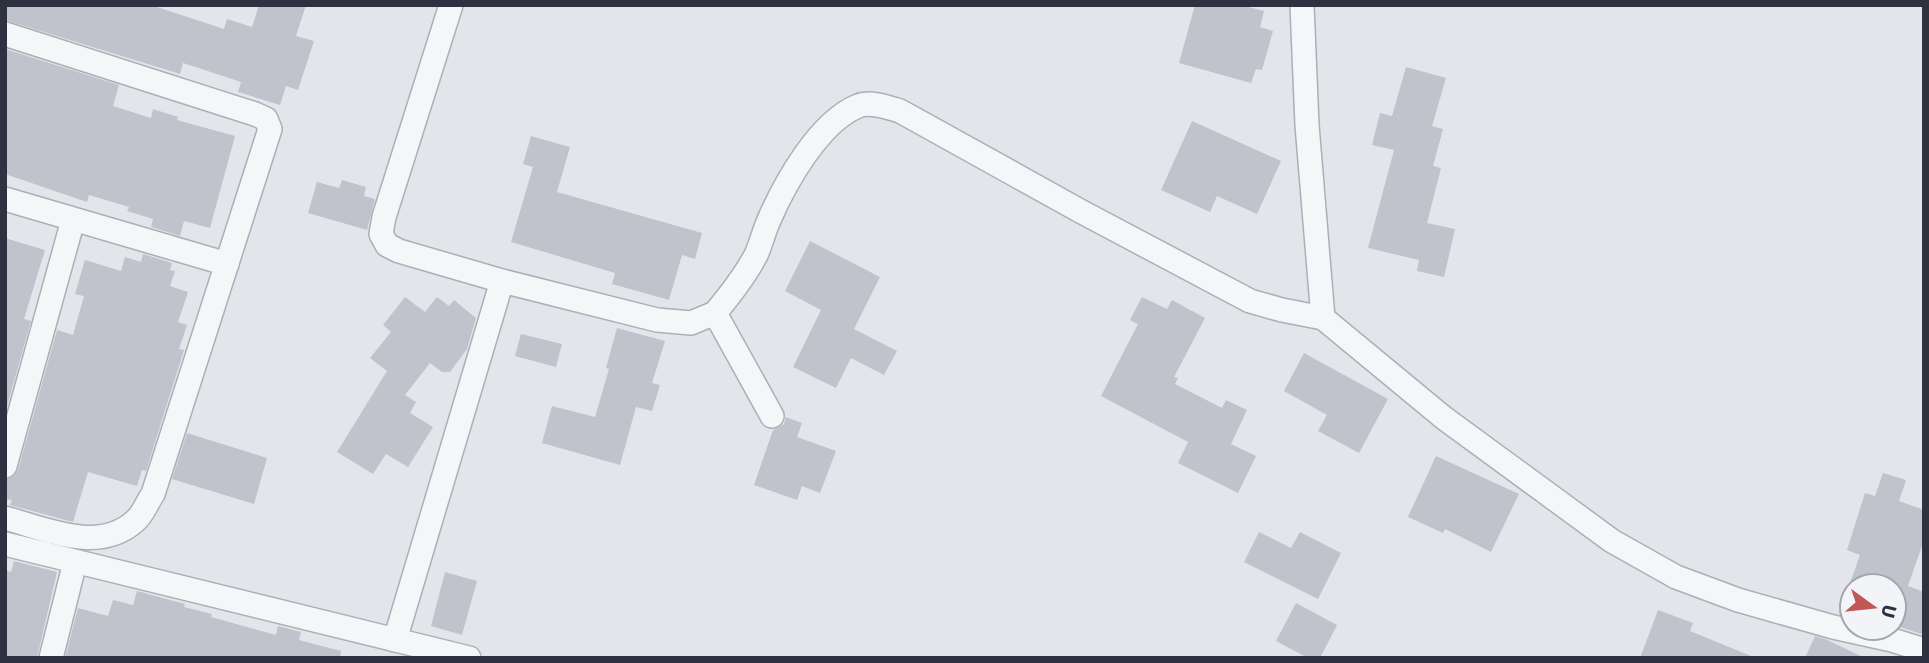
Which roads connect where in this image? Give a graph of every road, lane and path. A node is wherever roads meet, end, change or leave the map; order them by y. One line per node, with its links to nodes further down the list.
1 (451, 5): 7 (street)
2 (1302, 5): 9 (street)
3 (5, 34): 6 (street)
4 (5, 200): 5 (street)
5 (73, 220): 6 (street); 11 (street)
6 (227, 264): 12 (street)
7 (502, 281): 8 (street); 15 (street)
8 (715, 313): 9 (street); 10 (street)
9 (1323, 318): 16 (street)
10 (772, 416)
11 (5, 466)
12 (5, 518)
13 (5, 544): 14 (street)
14 (75, 562): 15 (street); 17 (street)
15 (396, 640): 18 (street)
16 (1924, 650)
17 (51, 658)
18 (469, 658)

